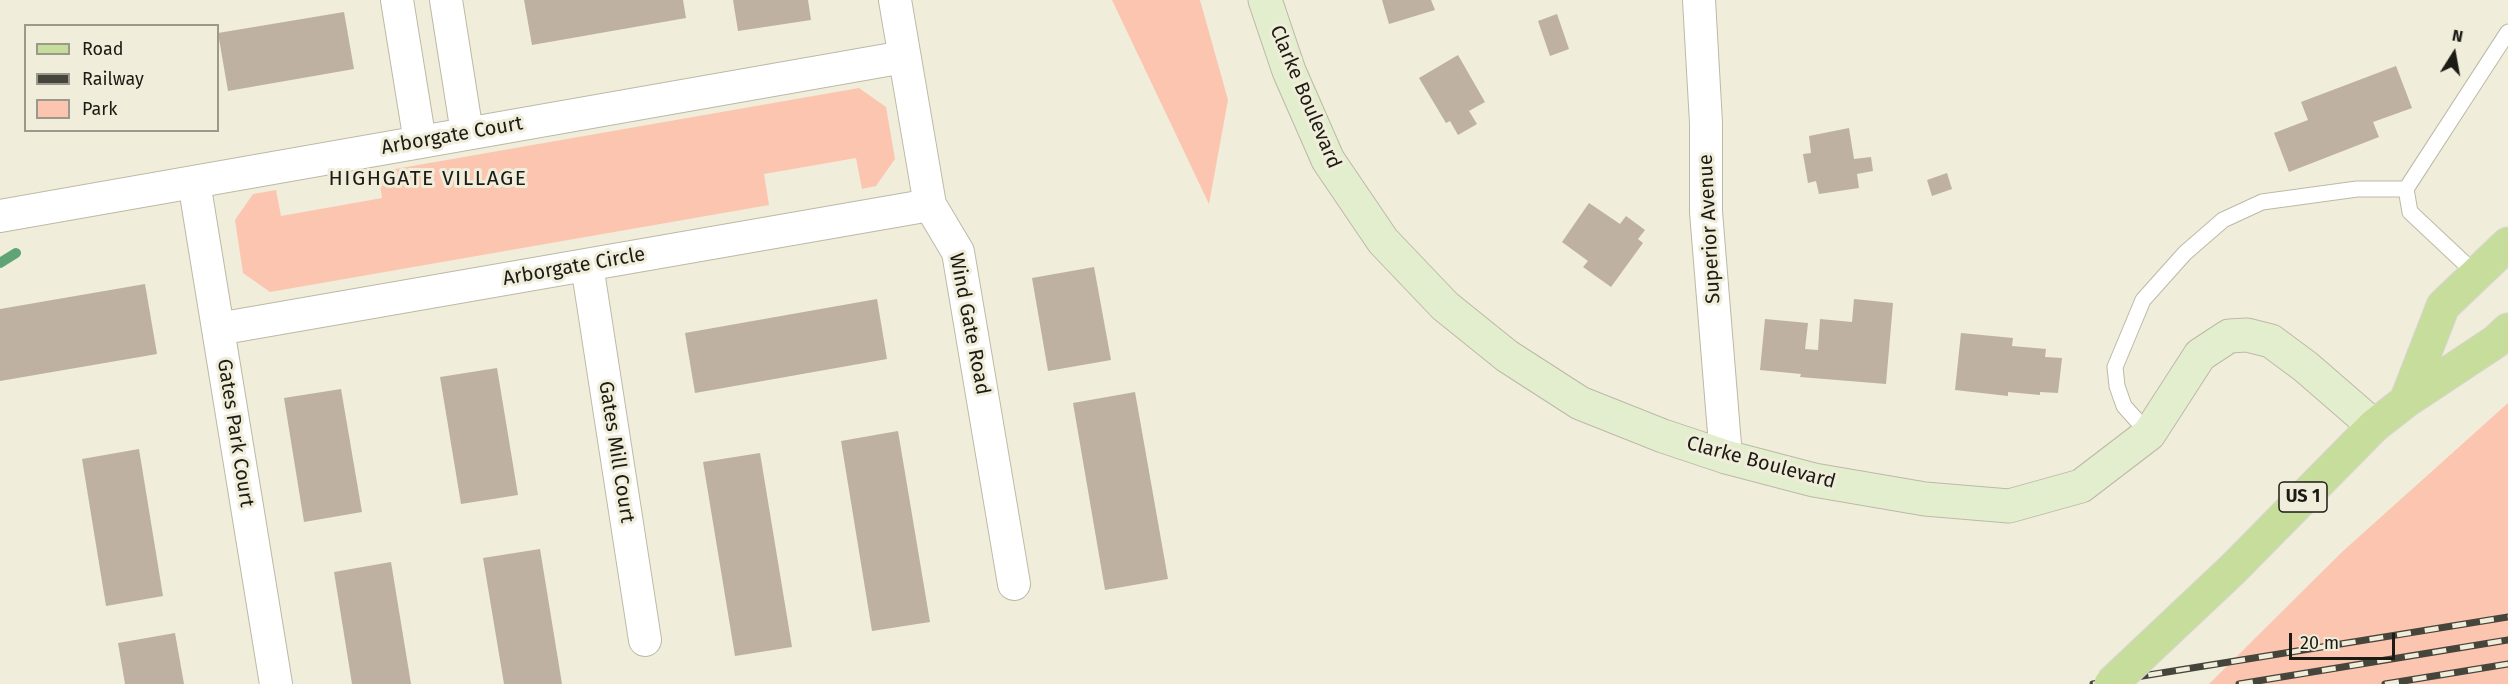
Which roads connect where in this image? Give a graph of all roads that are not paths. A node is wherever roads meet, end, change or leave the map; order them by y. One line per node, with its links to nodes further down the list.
1 (397, 0): 9 (street)
2 (446, 0): 8 (street)
3 (895, 0): 7 (street, Wind Gate Road)
4 (1264, 0): 23 (street, Clarke Boulevard)
5 (1699, 0): 23 (street, Superior Avenue)
6 (2508, 32): 11 (lane)
7 (904, 57): 8 (street, Arborgate Court); 12 (street, Wind Gate Road)
8 (467, 133): 9 (street, Arborgate Court)
9 (420, 142): 10 (street, Arborgate Court)
10 (194, 182): 13 (street, Arborgate Court); 17 (street, Gates Park Court)
11 (2406, 189): 16 (lane); 22 (lane)
12 (930, 205): 15 (street, Arborgate Circle); 24 (street, Wind Gate Road)
13 (0, 216)
14 (2508, 244): 16 (main road)
15 (586, 265): 17 (street, Arborgate Circle); 25 (street, Gates Mill Court)
16 (2476, 274): 20 (main road)
17 (218, 329): 26 (street, Gates Park Court)
18 (2508, 330): 20 (main road)
19 (2508, 355): 20 (main road, US 1)
20 (2406, 401): 21 (main road, US 1)
21 (2374, 426): 22 (street, Clarke Boulevard); 27 (main road, US 1, bridge)
22 (2149, 434): 23 (street, Clarke Boulevard)
23 (1726, 457)
24 (1014, 584)
25 (645, 640)
26 (276, 684)
27 (2111, 684)

